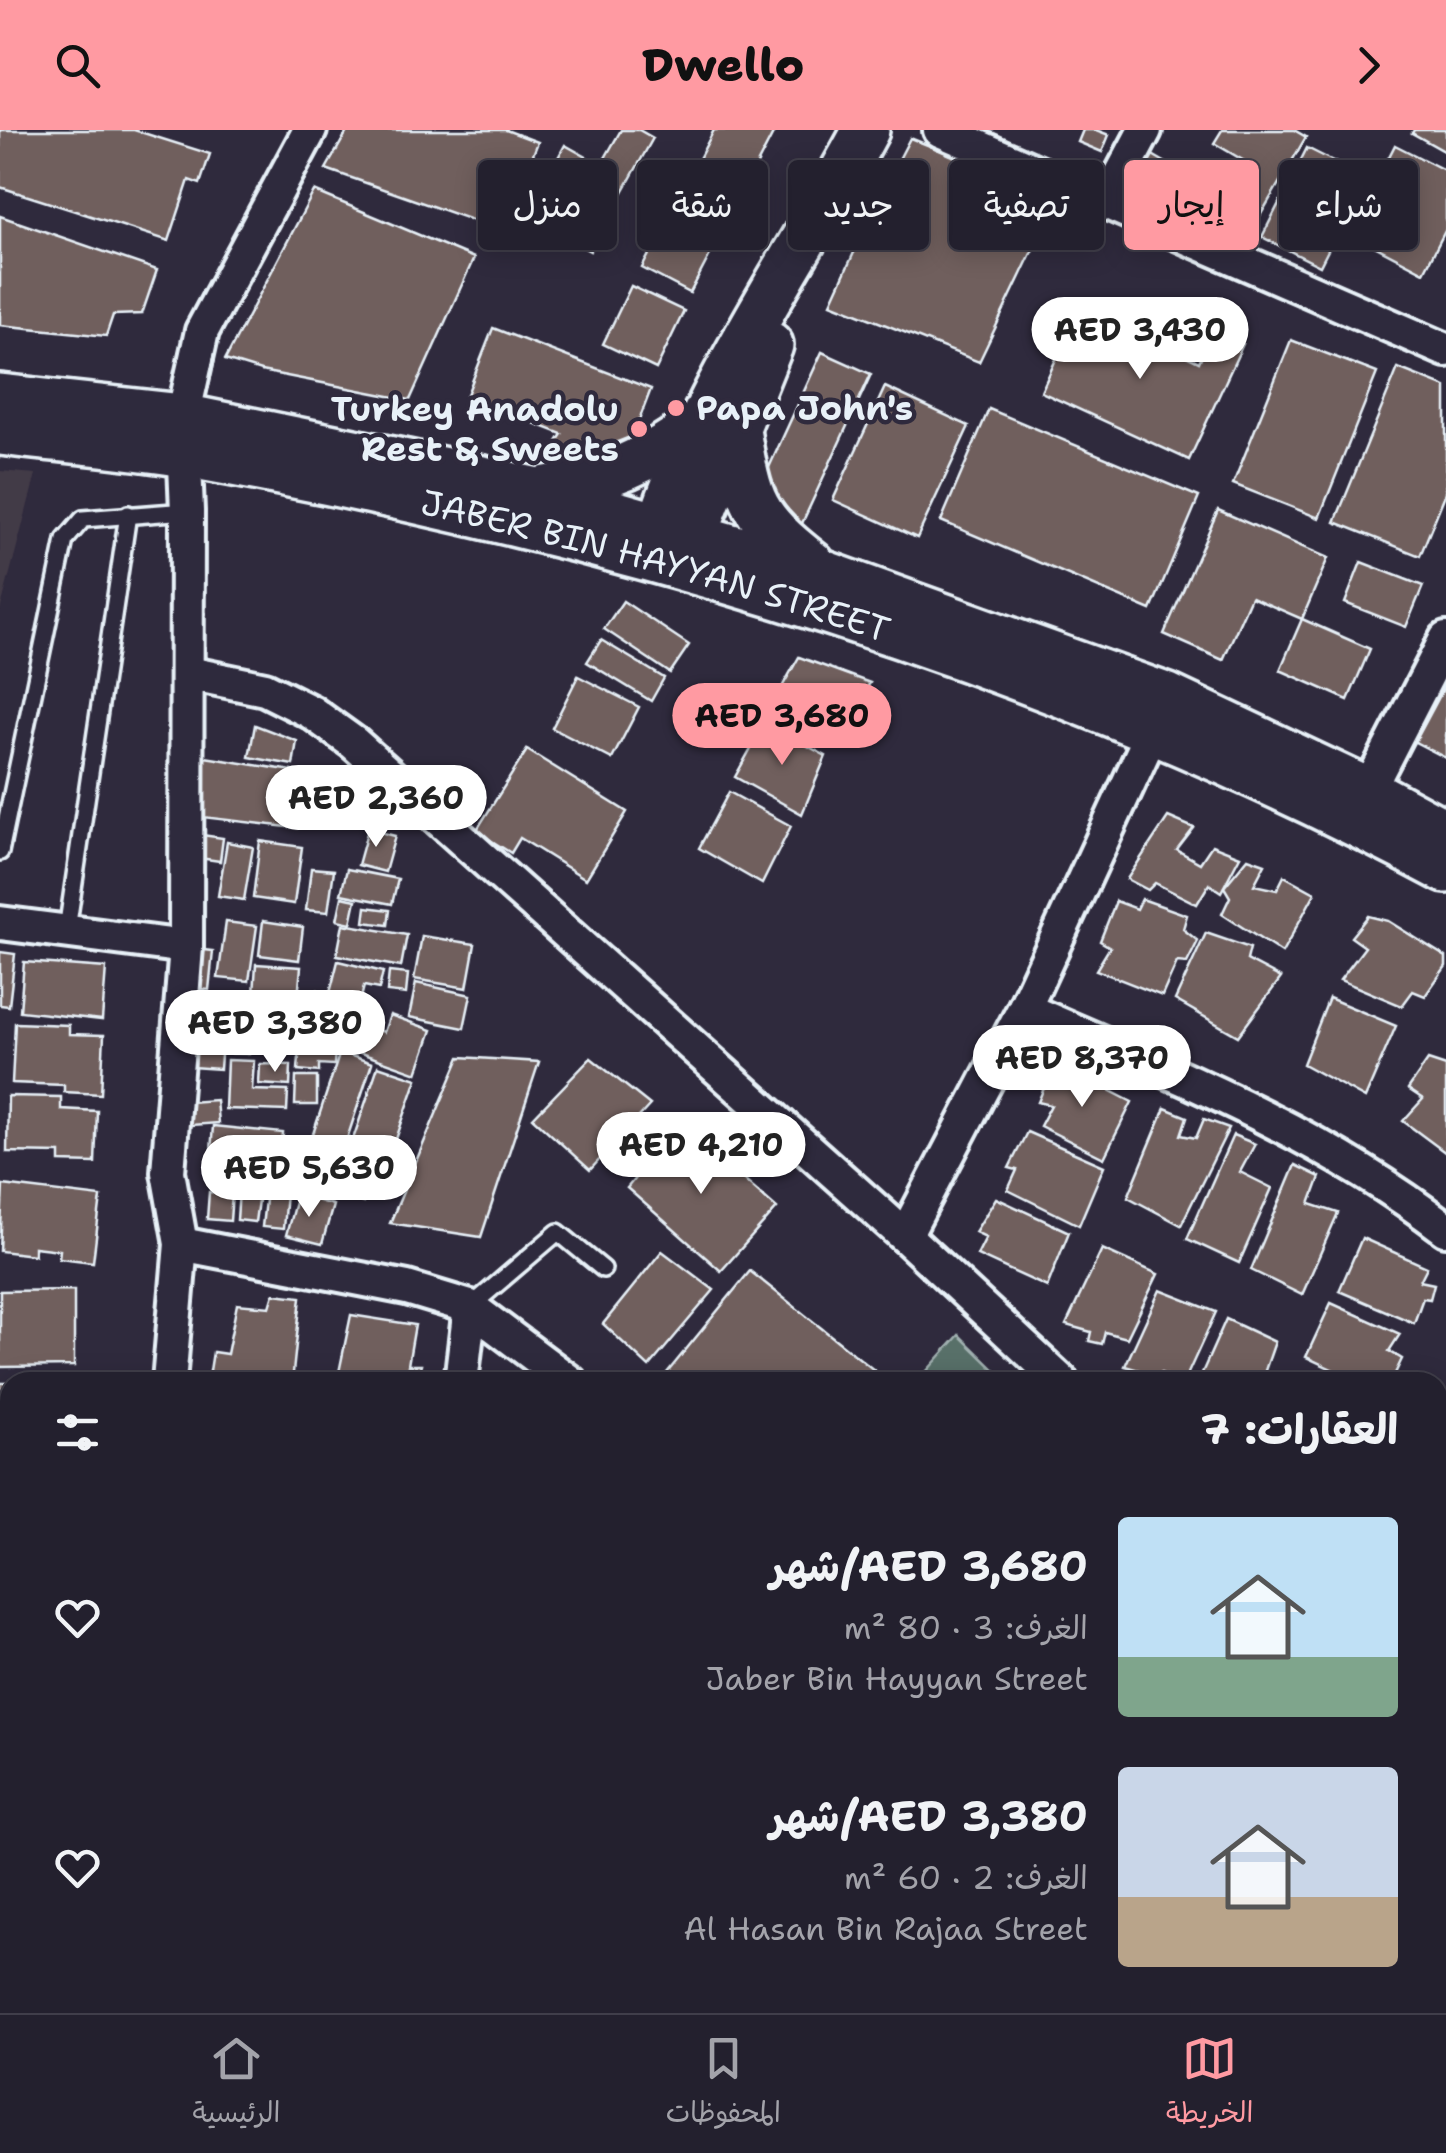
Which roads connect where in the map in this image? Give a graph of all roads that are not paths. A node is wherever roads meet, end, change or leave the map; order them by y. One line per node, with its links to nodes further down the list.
1 (310, 130): 10 (street)
2 (866, 130): 8 (street)
3 (940, 130): 5 (street)
4 (1145, 130): 5 (street)
5 (1106, 203): 6 (street)
6 (1446, 350)
7 (0, 397): 10 (street, JABER BIN HAYYAN STREET)
8 (720, 425): 11 (street); 14 (street); 15 (street)
9 (0, 432): 10 (street, JABER BIN HAYYAN STREET)
10 (185, 436): 11 (street, JABER BIN HAYYAN STREET); 12 (street); 14 (street, JABER BIN HAYYAN STREET)
11 (538, 491): 14 (street, JABER BIN HAYYAN STREET)
12 (187, 511): 13 (lane); 17 (street)
13 (128, 514): 21 (lane); 24 (lane)
14 (671, 547): 15 (street, JABER BIN HAYYAN STREET); 18 (street, JABER BIN HAYYAN STREET)
15 (825, 574): 18 (street, JABER BIN HAYYAN STREET)
16 (1446, 638): 19 (street)
17 (188, 673): 25 (street); 28 (street)
18 (1161, 713): 19 (street, JABER BIN HAYYAN STREET); 26 (street)
19 (1361, 806): 20 (street, JABER BIN HAYYAN STREET); 22 (street, JABER BIN HAYYAN STREET)
20 (1446, 832)
21 (0, 852)
22 (1446, 870)
23 (0, 924): 24 (street)
24 (67, 930): 25 (street)
25 (186, 947): 29 (street)
26 (1024, 1009): 27 (street); 28 (street)
27 (1446, 1229)
28 (905, 1236): 35 (street)
29 (181, 1244): 31 (street); 32 (street)
30 (602, 1269): 31 (lane)
31 (470, 1308): 33 (street); 34 (street)
32 (170, 1372)
33 (462, 1372)
34 (556, 1372)
35 (1051, 1372)

